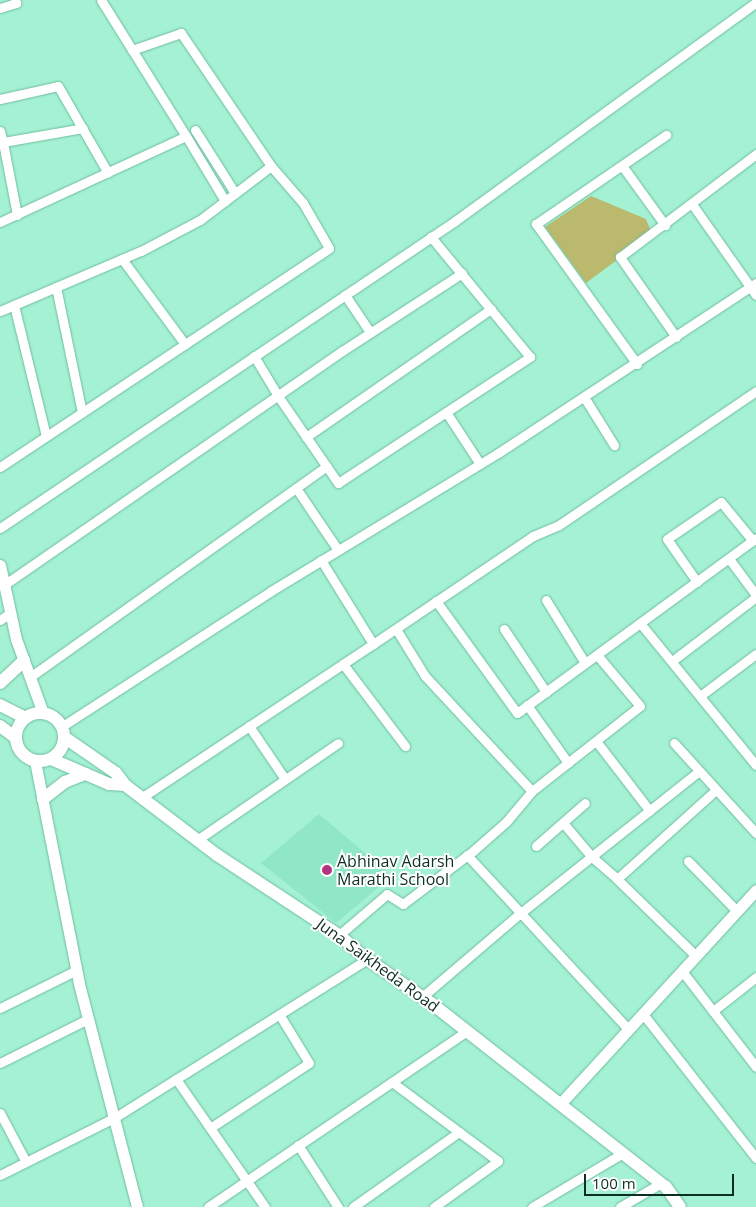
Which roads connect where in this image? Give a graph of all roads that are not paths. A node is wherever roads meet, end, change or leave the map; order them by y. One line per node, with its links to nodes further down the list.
1 (16, 0): 4 (street)
2 (101, 0): 5 (street)
3 (756, 2): 23 (street)
4 (0, 8)
5 (132, 50): 11 (street); 14 (street)
6 (0, 99): 7 (street)
7 (82, 128): 12 (street); 16 (street)
8 (195, 130): 17 (street)
9 (0, 131): 12 (street)
10 (666, 135): 15 (street)
11 (186, 136): 16 (street); 18 (street)
12 (3, 142): 20 (street)
13 (756, 154): 19 (street)
14 (271, 166): 17 (street); 35 (street)
15 (623, 167): 22 (street); 37 (street)
16 (108, 173): 20 (street)
17 (235, 193): 18 (street)
18 (225, 201): 24 (street)
19 (692, 204): 22 (street); 26 (street)
20 (17, 215): 21 (street)
21 (0, 222)
22 (665, 225): 34 (street)
23 (431, 237): 25 (street); 28 (street)
24 (122, 259): 27 (street); 35 (street)
25 (462, 273): 31 (street); 33 (street)
26 (753, 285): 29 (street); 34 (street)
27 (56, 287): 30 (street); 41 (street)
28 (345, 295): 33 (street); 36 (street)
29 (756, 295)
30 (14, 305): 32 (street); 43 (street)
31 (491, 309): 42 (street); 44 (street)
32 (0, 311)
33 (370, 332): 39 (street)
34 (676, 337): 37 (street)
35 (185, 344): 41 (street)
36 (254, 356): 39 (street); 50 (street)
37 (637, 364): 40 (street)
38 (756, 391): 60 (street)
39 (278, 396): 44 (street); 57 (street)
40 (584, 397): 45 (street); 46 (street)
41 (82, 412): 43 (street)
42 (446, 412): 46 (street); 47 (street)
43 (46, 436): 48 (street)
44 (306, 437): 47 (street)
45 (614, 445)
46 (480, 464): 52 (street)
47 (327, 466): 49 (street)
48 (0, 467)
49 (296, 488): 52 (street); 73 (street)
50 (0, 528)
51 (755, 539): 54 (street); 56 (street)
52 (338, 550): 53 (street)
53 (321, 560): 66 (street); 83 (street)
54 (730, 560): 56 (street); 58 (street)
55 (0, 565): 57 (street)
56 (697, 582): 63 (street)
57 (4, 585): 61 (street)
58 (756, 596): 70 (street)
59 (546, 600): 71 (street)
60 (436, 601): 64 (street); 78 (street)
61 (10, 613): 62 (street); 69 (street)
62 (0, 620)
63 (640, 623): 68 (street); 70 (street)
64 (396, 629): 66 (street); 98 (street)
65 (504, 629): 75 (street)
66 (373, 644): 72 (street)
67 (756, 654): 76 (street)
68 (597, 655): 71 (street); 85 (street)
69 (24, 661): 73 (street); 74 (main road)
70 (672, 662): 76 (street)
71 (585, 663): 75 (street)
72 (343, 664): 82 (street); 88 (street)
73 (30, 677): 79 (street)
74 (0, 683)
75 (546, 692): 78 (street)
76 (700, 696): 92 (street)
77 (0, 705): 80 (main road)
78 (527, 705): 91 (street)
79 (43, 713): 80 (main road); 83 (main road)
80 (24, 718): 84 (main road)
81 (0, 726): 84 (main road)
82 (249, 726): 95 (street); 99 (street)
83 (62, 732): 89 (main road); 96 (main road, Juna Saikheda Road)
84 (16, 738): 90 (main road)
85 (596, 741): 91 (street); 102 (street)
86 (338, 742): 95 (street)
87 (674, 743): 93 (street)
88 (405, 746)
89 (51, 759): 90 (main road); 94 (main road)
90 (35, 761): 100 (street)
91 (568, 763): 98 (street)
92 (756, 765)
93 (699, 771): 97 (street); 102 (street)
94 (85, 774): 96 (main road); 100 (main road)
95 (285, 779): 105 (street)
96 (125, 785): 99 (main road, Juna Saikheda Road)
97 (716, 790): 104 (street); 110 (street)
98 (532, 791): 107 (street)
99 (141, 798): 105 (main road, Juna Saikheda Road)
100 (43, 799): 117 (street)
101 (585, 803): 103 (street)
102 (650, 811): 108 (street)
103 (564, 824): 106 (street); 108 (street)
104 (756, 833)
105 (197, 840): 114 (main road, Juna Saikheda Road)
106 (536, 846)
107 (468, 855): 113 (street); 114 (street)
108 (592, 858): 110 (street); 113 (street)
109 (688, 861): 112 (street)
110 (617, 879): 115 (street)
111 (756, 890): 112 (street)
112 (737, 911): 115 (street)
113 (521, 913): 120 (street); 126 (street)
114 (340, 935): 116 (main road, Juna Saikheda Road)
115 (696, 956): 118 (street)
116 (367, 959): 120 (main road, Juna Saikheda Road); 123 (street)
117 (77, 970): 121 (street); 125 (street)
118 (682, 971): 122 (street); 124 (street)
119 (756, 977): 122 (street)
120 (422, 997): 127 (main road, Juna Saikheda Road)
121 (0, 1008)
122 (713, 1011): 129 (street)
123 (279, 1014): 130 (street); 135 (street)
124 (643, 1014): 126 (street); 139 (street)
125 (88, 1020): 128 (street); 134 (street)
126 (629, 1030): 132 (street)
127 (467, 1031): 131 (street); 132 (main road, Juna Saikheda Road)
128 (0, 1063)
129 (756, 1067)
130 (176, 1079): 134 (street); 135 (street)
131 (392, 1082): 136 (street); 137 (street)
132 (560, 1104): 138 (main road, Juna Saikheda Road)
133 (0, 1113): 140 (street)
134 (114, 1118): 140 (street); 144 (street)
135 (210, 1128): 142 (street)
136 (459, 1132): 148 (street); 149 (street)
137 (298, 1146): 142 (street); 147 (street)
138 (623, 1153): 143 (main road, Juna Saikheda Road); 150 (street)
139 (756, 1158)
140 (26, 1162): 141 (street)
141 (0, 1175)
142 (247, 1181): 145 (street); 146 (street)
143 (661, 1183): 151 (street); 152 (main road, Juna Saikheda Road)
144 (137, 1207)
145 (208, 1207)
146 (265, 1207)
147 (338, 1207)
148 (353, 1207)
149 (434, 1207)
150 (532, 1207)
151 (620, 1207)
152 (680, 1207)

